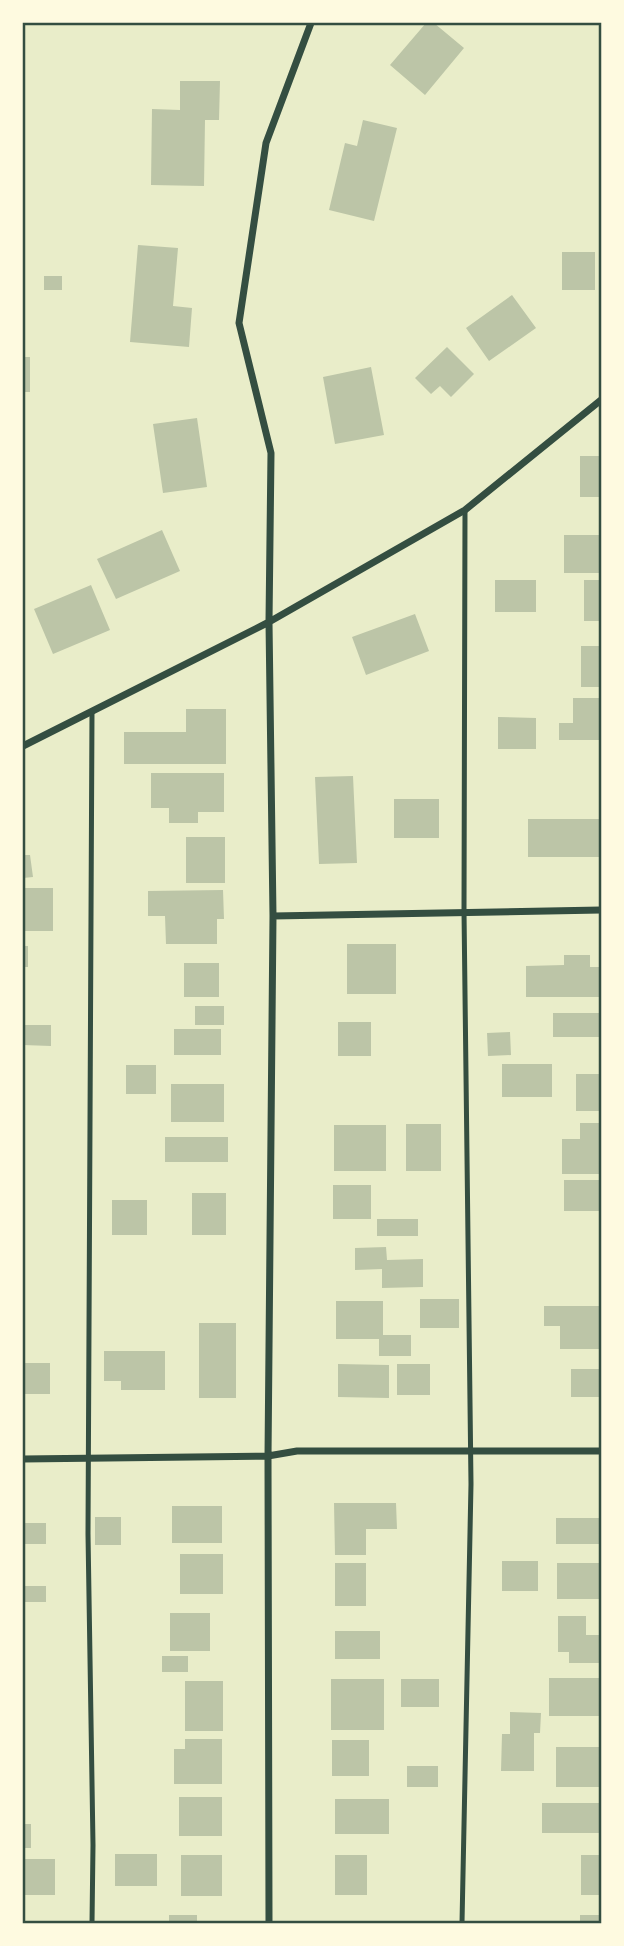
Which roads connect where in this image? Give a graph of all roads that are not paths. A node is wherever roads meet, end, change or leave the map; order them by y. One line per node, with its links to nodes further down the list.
1 (311, 23): 4 (street)
2 (601, 400): 3 (street)
3 (465, 510): 4 (street); 8 (lane)
4 (269, 622): 5 (street); 9 (street)
5 (92, 712): 6 (street); 14 (lane)
6 (23, 746)
7 (601, 910): 8 (street)
8 (464, 911): 9 (street); 10 (lane)
9 (273, 916): 12 (street)
10 (471, 1450): 11 (street); 12 (street); 17 (lane)
11 (601, 1451)
12 (268, 1456): 14 (street); 16 (street)
13 (23, 1459): 14 (street)
14 (89, 1459): 15 (lane)
15 (92, 1923)
16 (269, 1923)
17 (462, 1923)

